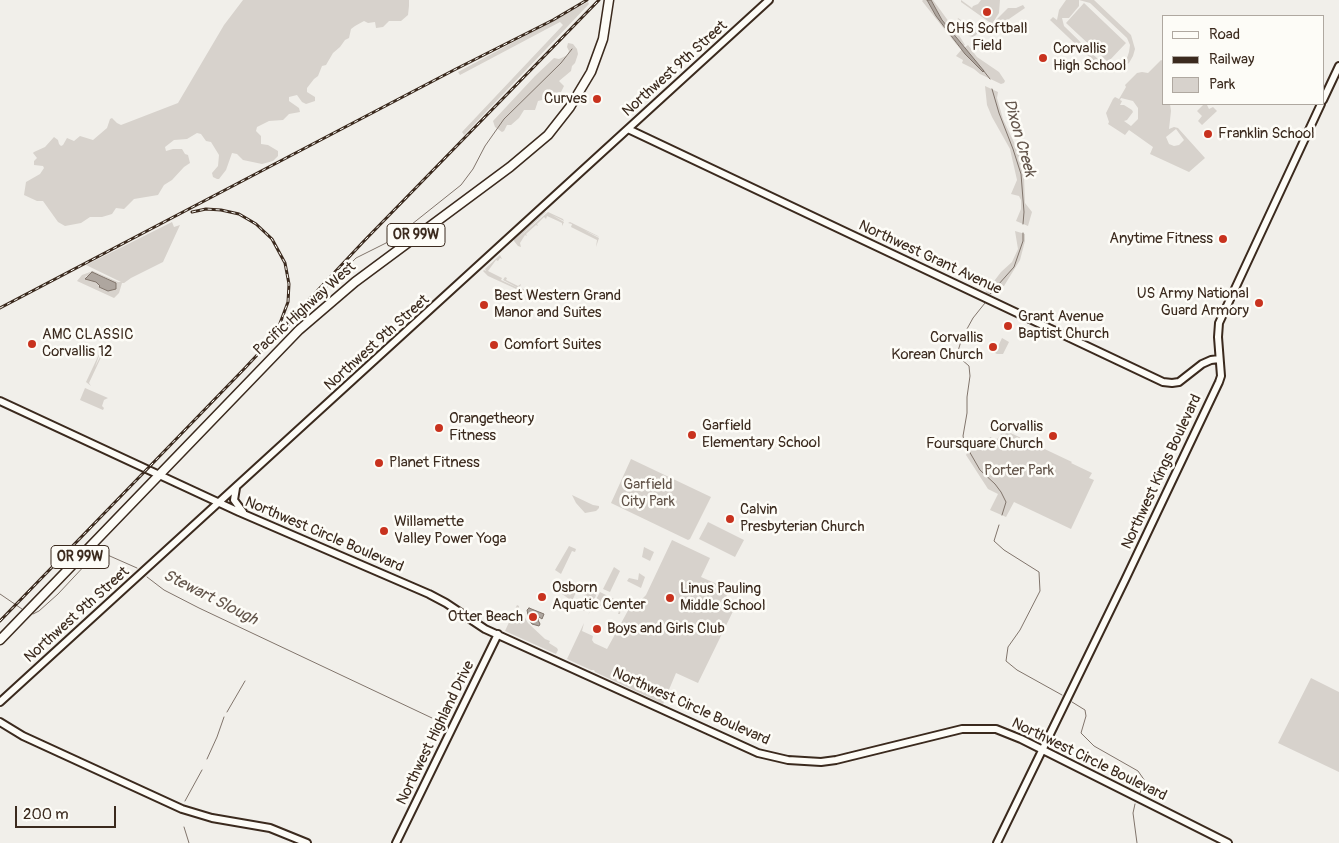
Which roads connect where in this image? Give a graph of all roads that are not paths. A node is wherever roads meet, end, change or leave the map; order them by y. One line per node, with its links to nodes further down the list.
1 (769, 0): 6 (main road, Northwest 9th Street)
2 (609, 3): 9 (highway, Pacific Highway West / OR 99W)
3 (1339, 66): 4 (main road, Northwest Kings Boulevard)
4 (1324, 98)
5 (1321, 105): 7 (main road, Northwest Kings Boulevard)
6 (628, 129): 7 (main road, Northwest Grant Avenue); 10 (main road, Northwest 9th Street)
7 (1219, 359): 17 (main road, Northwest Kings Boulevard)
8 (0, 401): 9 (main road, Northwest Circle Boulevard)
9 (159, 474): 11 (main road, Northwest Circle Boulevard); 14 (highway, Pacific Highway West / OR 99W)
10 (236, 488): 11 (main road, Northwest 9th Street); 12 (main road)
11 (219, 503): 12 (main road, Northwest Circle Boulevard); 15 (main road, Northwest 9th Street)
12 (252, 518): 13 (main road, Northwest Circle Boulevard)
13 (498, 634): 17 (main road, Northwest Circle Boulevard); 19 (main road, Northwest Highland Drive)
14 (0, 640)
15 (0, 702)
16 (0, 722): 18 (main road)
17 (1043, 750): 20 (main road, Northwest Kings Boulevard); 21 (main road, Northwest Circle Boulevard)
18 (308, 843)
19 (396, 843)
20 (997, 843)
21 (1228, 843)

